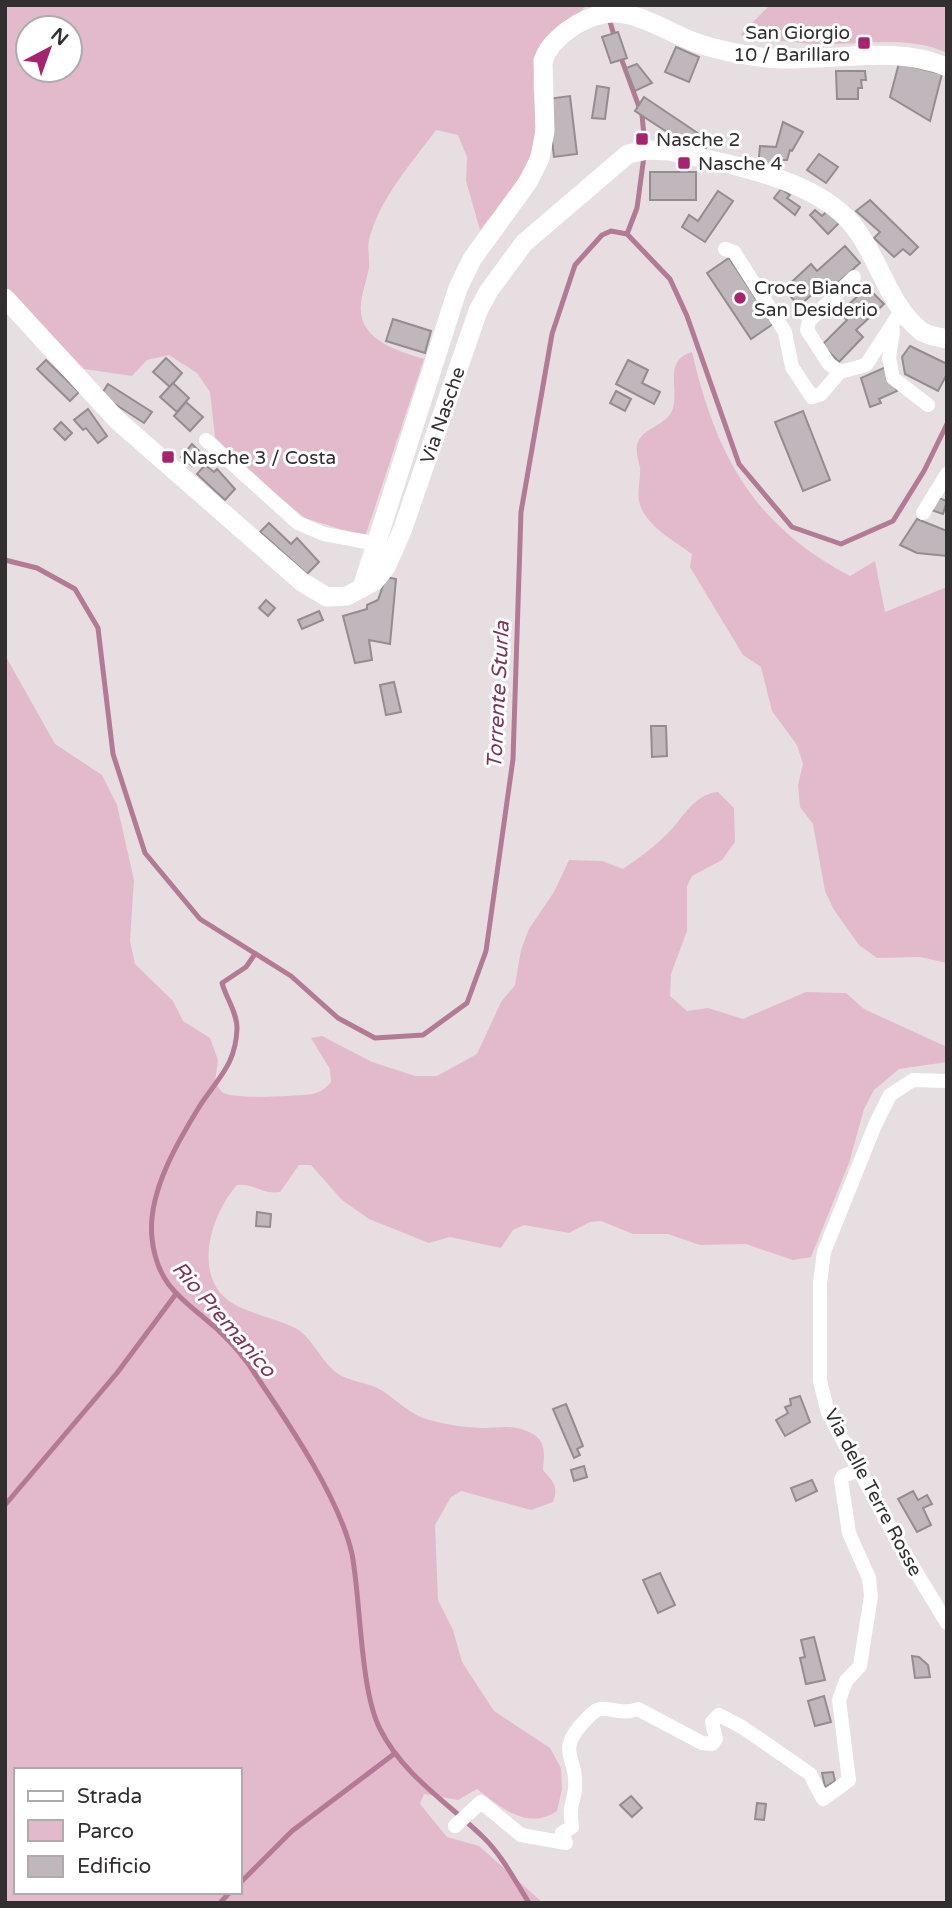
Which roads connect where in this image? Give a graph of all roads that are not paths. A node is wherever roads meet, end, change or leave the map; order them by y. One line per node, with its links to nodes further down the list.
1 (947, 67): 12 (street)
2 (725, 249): 7 (street)
3 (855, 277): 7 (street)
4 (5, 298): 13 (street, Via Nasche)
5 (897, 319): 6 (street, Via Nasche); 7 (street); 8 (street); 13 (street, Via Nasche)
6 (947, 339)
7 (840, 372)
8 (928, 405)
9 (206, 440): 12 (street)
10 (947, 474): 11 (street)
11 (923, 513)
12 (378, 544): 13 (street)
13 (362, 588)
14 (947, 1081): 15 (street, Via delle Terre Rosse)
15 (859, 1470): 16 (street, Via delle Terre Rosse); 17 (street)
16 (947, 1623)
17 (455, 1826)

